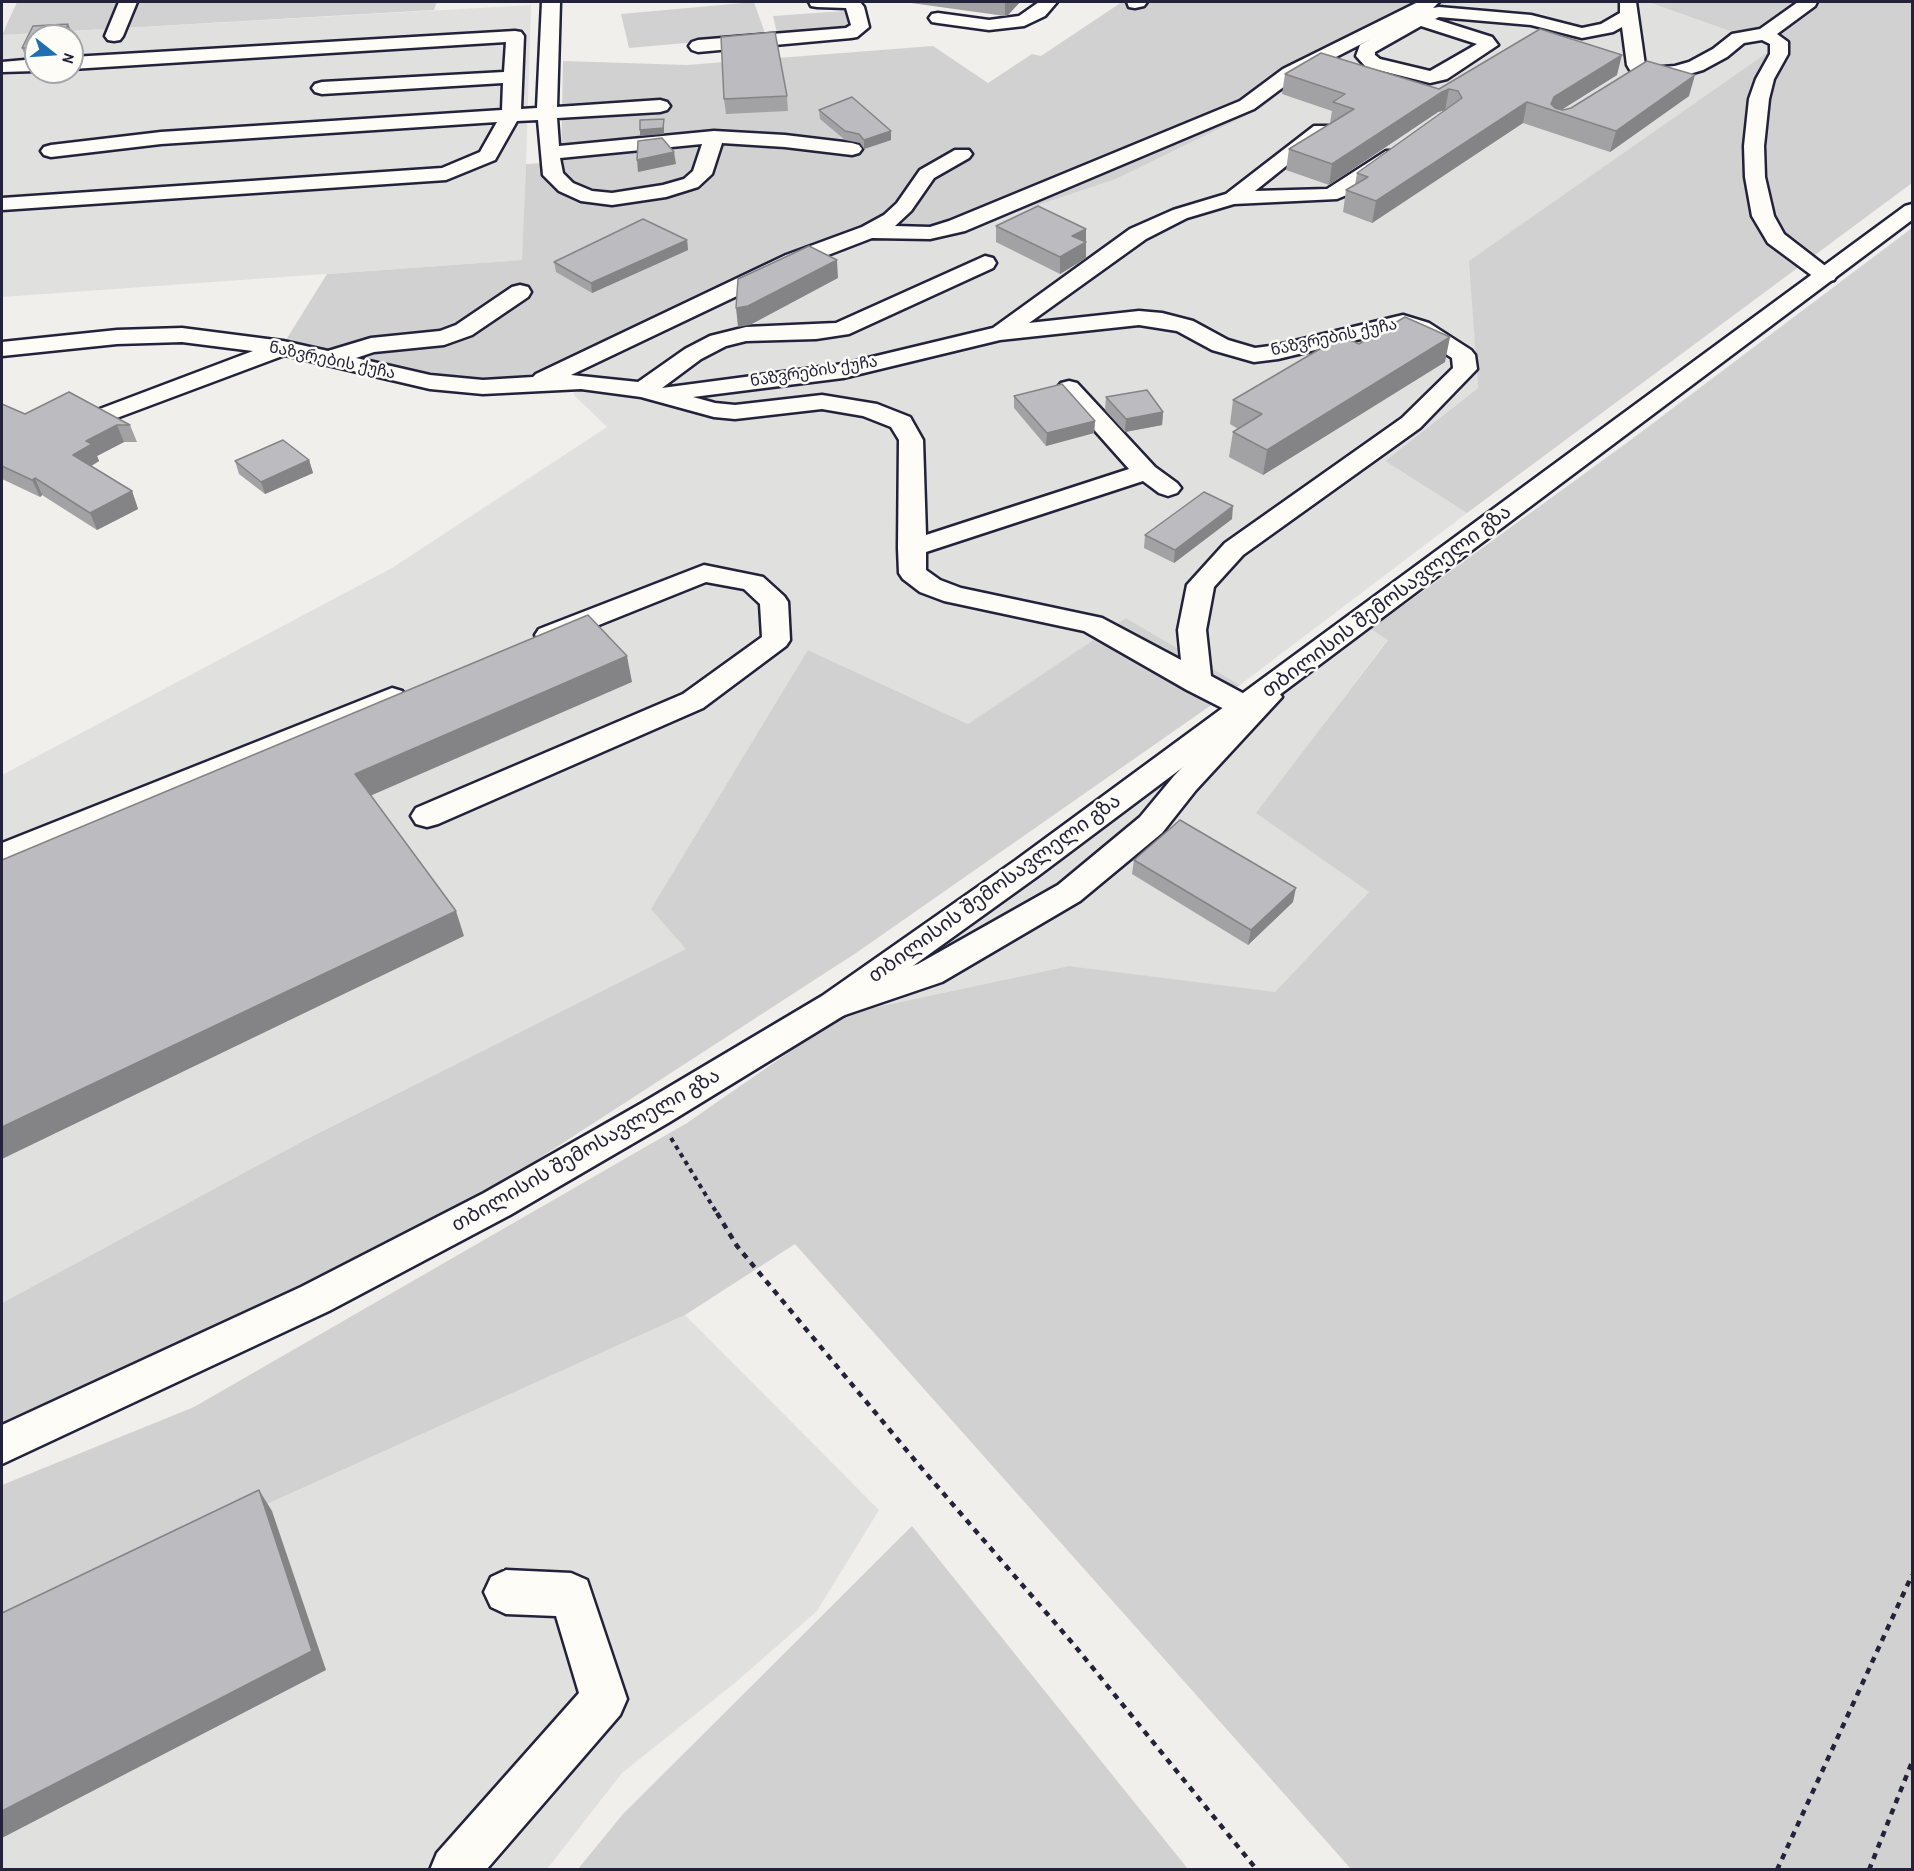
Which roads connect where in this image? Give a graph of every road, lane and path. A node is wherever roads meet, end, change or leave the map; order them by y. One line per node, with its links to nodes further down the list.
1 (128, 2): 10 (main road)
2 (551, 2): 20 (main road)
3 (817, 2): 11 (main road)
4 (1048, 2): 8 (main road)
5 (1809, 2): 9 (main road)
6 (1629, 8): 7 (main road); 15 (main road)
7 (1424, 11): 7 (main road); 32 (main road)
8 (938, 18)
9 (1765, 34): 15 (main road); 34 (main road)
10 (114, 36)
11 (698, 46)
12 (84, 62): 16 (main road)
13 (24, 66): 14 (main road)
14 (2, 67)
15 (1640, 71): 17 (main road)
16 (514, 77): 18 (main road); 21 (main road)
17 (1622, 83)
18 (322, 88)
19 (660, 106): 20 (main road)
20 (547, 113): 21 (main road); 27 (main road)
21 (511, 115): 26 (main road); 30 (main road)
22 (1321, 130): 29 (main road)
23 (714, 137): 25 (main road); 27 (main road); 27 (main road)
24 (1408, 144): 29 (main road, ნაზვრების ქუჩა)
25 (852, 149)
26 (51, 151)
27 (549, 153)
28 (962, 154): 32 (main road)
29 (1233, 198): 36 (main road, ნაზვრების ქუჩა)
30 (2, 204)
31 (1912, 210): 34 (main road, თბილისის შემოსავლელი გზა)
32 (870, 232): 40 (main road)
33 (985, 263): 42 (main road)
34 (1826, 274): 48 (main road, თბილისის შემოსავლელი გზა)
35 (520, 292): 39 (main road)
36 (1000, 333): 42 (main road, ნაზვრების ქუჩა); 49 (main road, ნაზვრების ქუჩა)
37 (283, 348): 38 (main road, ნაზვრების ქუჩა); 39 (main road, ნაზვრების ქუჩა); 43 (main road)
38 (5, 349)
39 (326, 360): 40 (main road, ნაზვრების ქუჩა)
40 (531, 385): 42 (main road, ნაზვრების ქუჩა)
41 (1069, 388): 44 (main road)
42 (652, 392): 46 (main road, ნაზვრების ქუჩა)
43 (106, 415)
44 (1146, 471): 45 (main road); 46 (main road)
45 (1168, 488)
46 (911, 548): 49 (main road, ნაზვრების ქუჩა)
47 (527, 644): 52 (main road)
48 (1290, 674): 51 (main road, თბილისის შემოსავლელი გზა); 54 (main road)
49 (1197, 683): 51 (main road, ნაზვრების ქუჩა)
50 (416, 688): 53 (main road)
51 (1245, 707): 54 (main road, თბილისის შემოსავლელი გზა)
52 (427, 816)
53 (2, 855)
54 (834, 1005): 55 (main road, თბილისის შემოსავლელი გზა)
55 (655, 1113): 56 (main road, თბილისის შემოსავლელი გზა); 61 (path)
56 (2, 1444)
57 (1912, 1575): 62 (path)
58 (506, 1593): 60 (main road)
59 (1912, 1762): 63 (path)
60 (454, 1869)
61 (1257, 1869)
62 (1777, 1869)
63 (1869, 1869)

